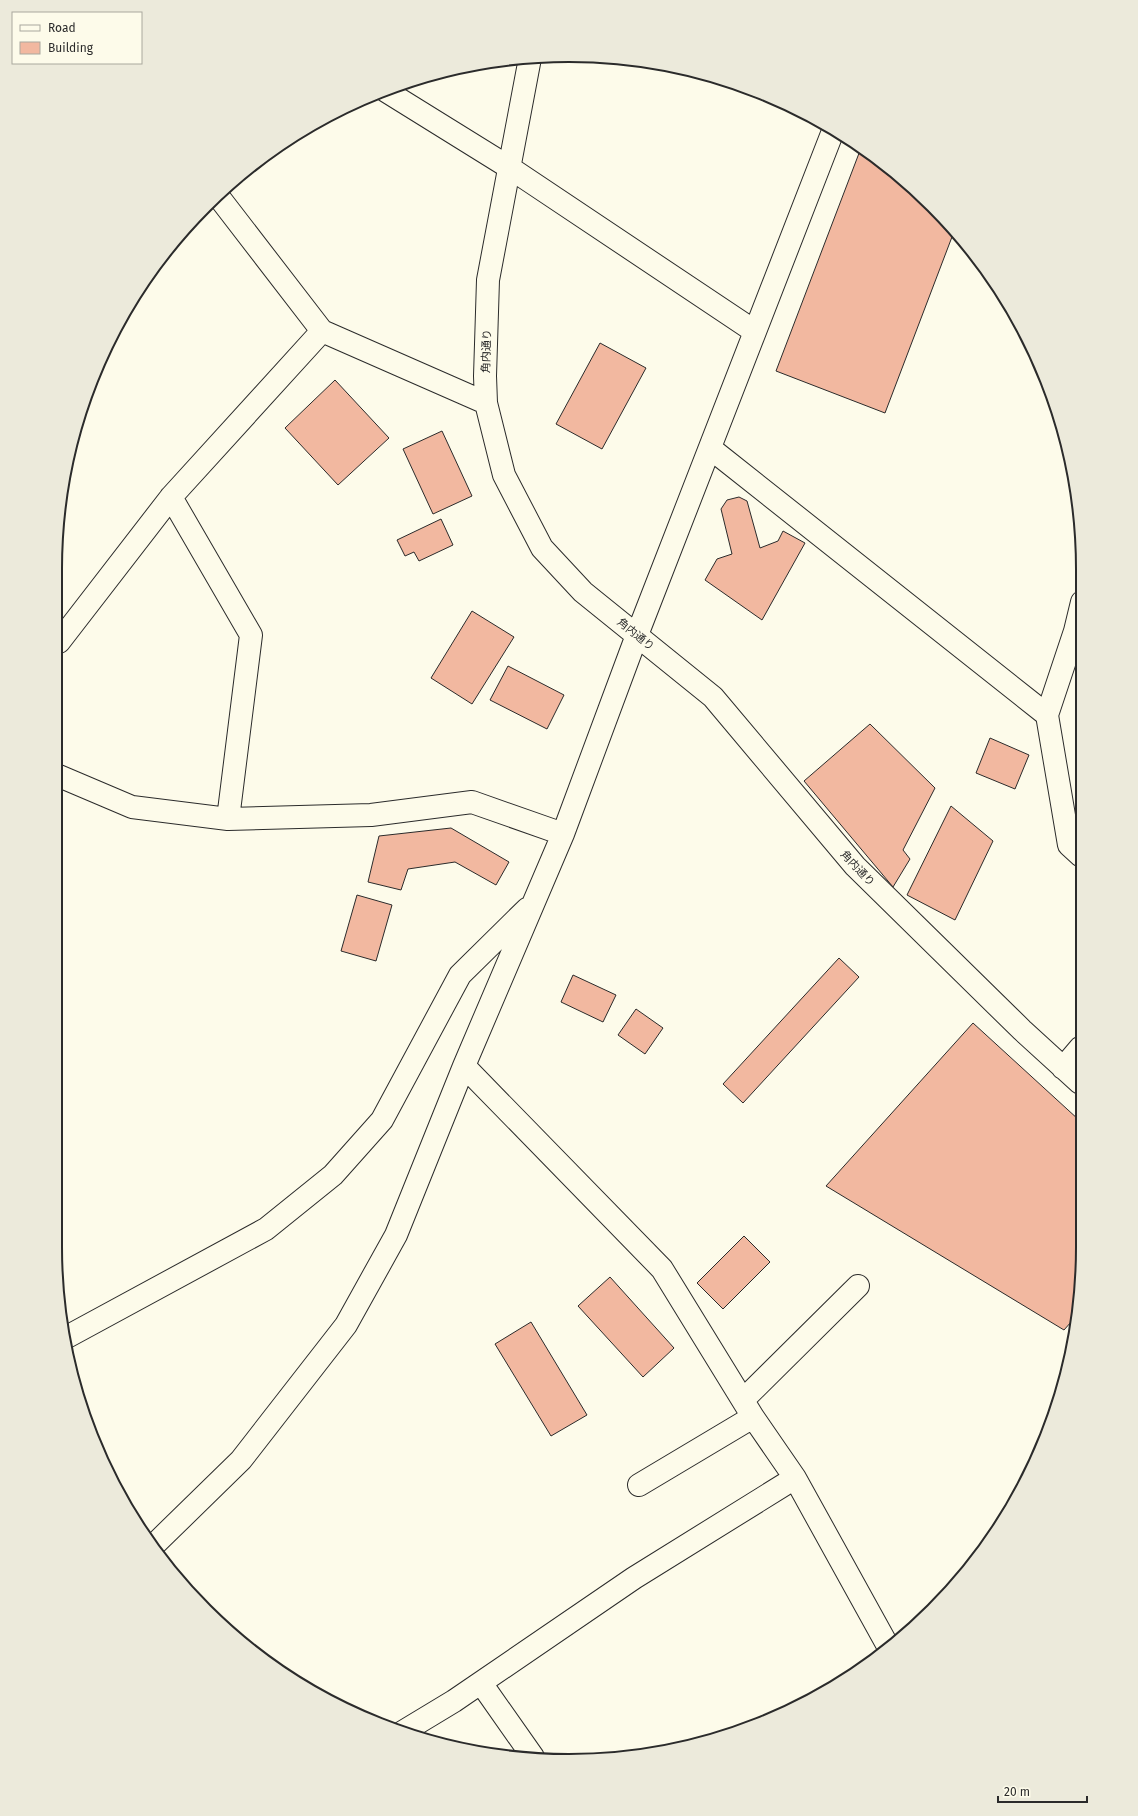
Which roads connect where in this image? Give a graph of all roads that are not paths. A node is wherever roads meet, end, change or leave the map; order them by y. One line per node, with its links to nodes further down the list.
1 (529, 64): 4 (street, 角内通り)
2 (393, 94): 4 (street)
3 (831, 135): 7 (street)
4 (510, 168): 7 (street); 8 (street, 角内通り)
5 (221, 200): 6 (street)
6 (322, 331): 8 (street); 10 (street)
7 (754, 331): 9 (street)
8 (486, 403): 11 (street, 角内通り)
9 (710, 448): 11 (street); 14 (street)
10 (171, 496): 13 (street); 16 (street)
11 (637, 634): 17 (street); 22 (street, 角内通り)
12 (1076, 635): 14 (street)
13 (62, 638)
14 (1047, 715): 18 (street)
15 (62, 777): 16 (street)
16 (228, 820): 17 (street)
17 (563, 834): 19 (street)
18 (1076, 852)
19 (535, 902): 21 (street); 25 (street)
20 (1076, 1053): 22 (street)
21 (464, 1066): 26 (street); 29 (street)
22 (1063, 1068): 23 (street, 角内通り)
23 (1076, 1079)
24 (858, 1286): 26 (street)
25 (70, 1335)
26 (748, 1409): 27 (street); 28 (street)
27 (795, 1478): 30 (street); 31 (street)
28 (639, 1485)
29 (157, 1542)
30 (886, 1642)
31 (481, 1683): 32 (street); 33 (street)
32 (409, 1728)
33 (529, 1752)

